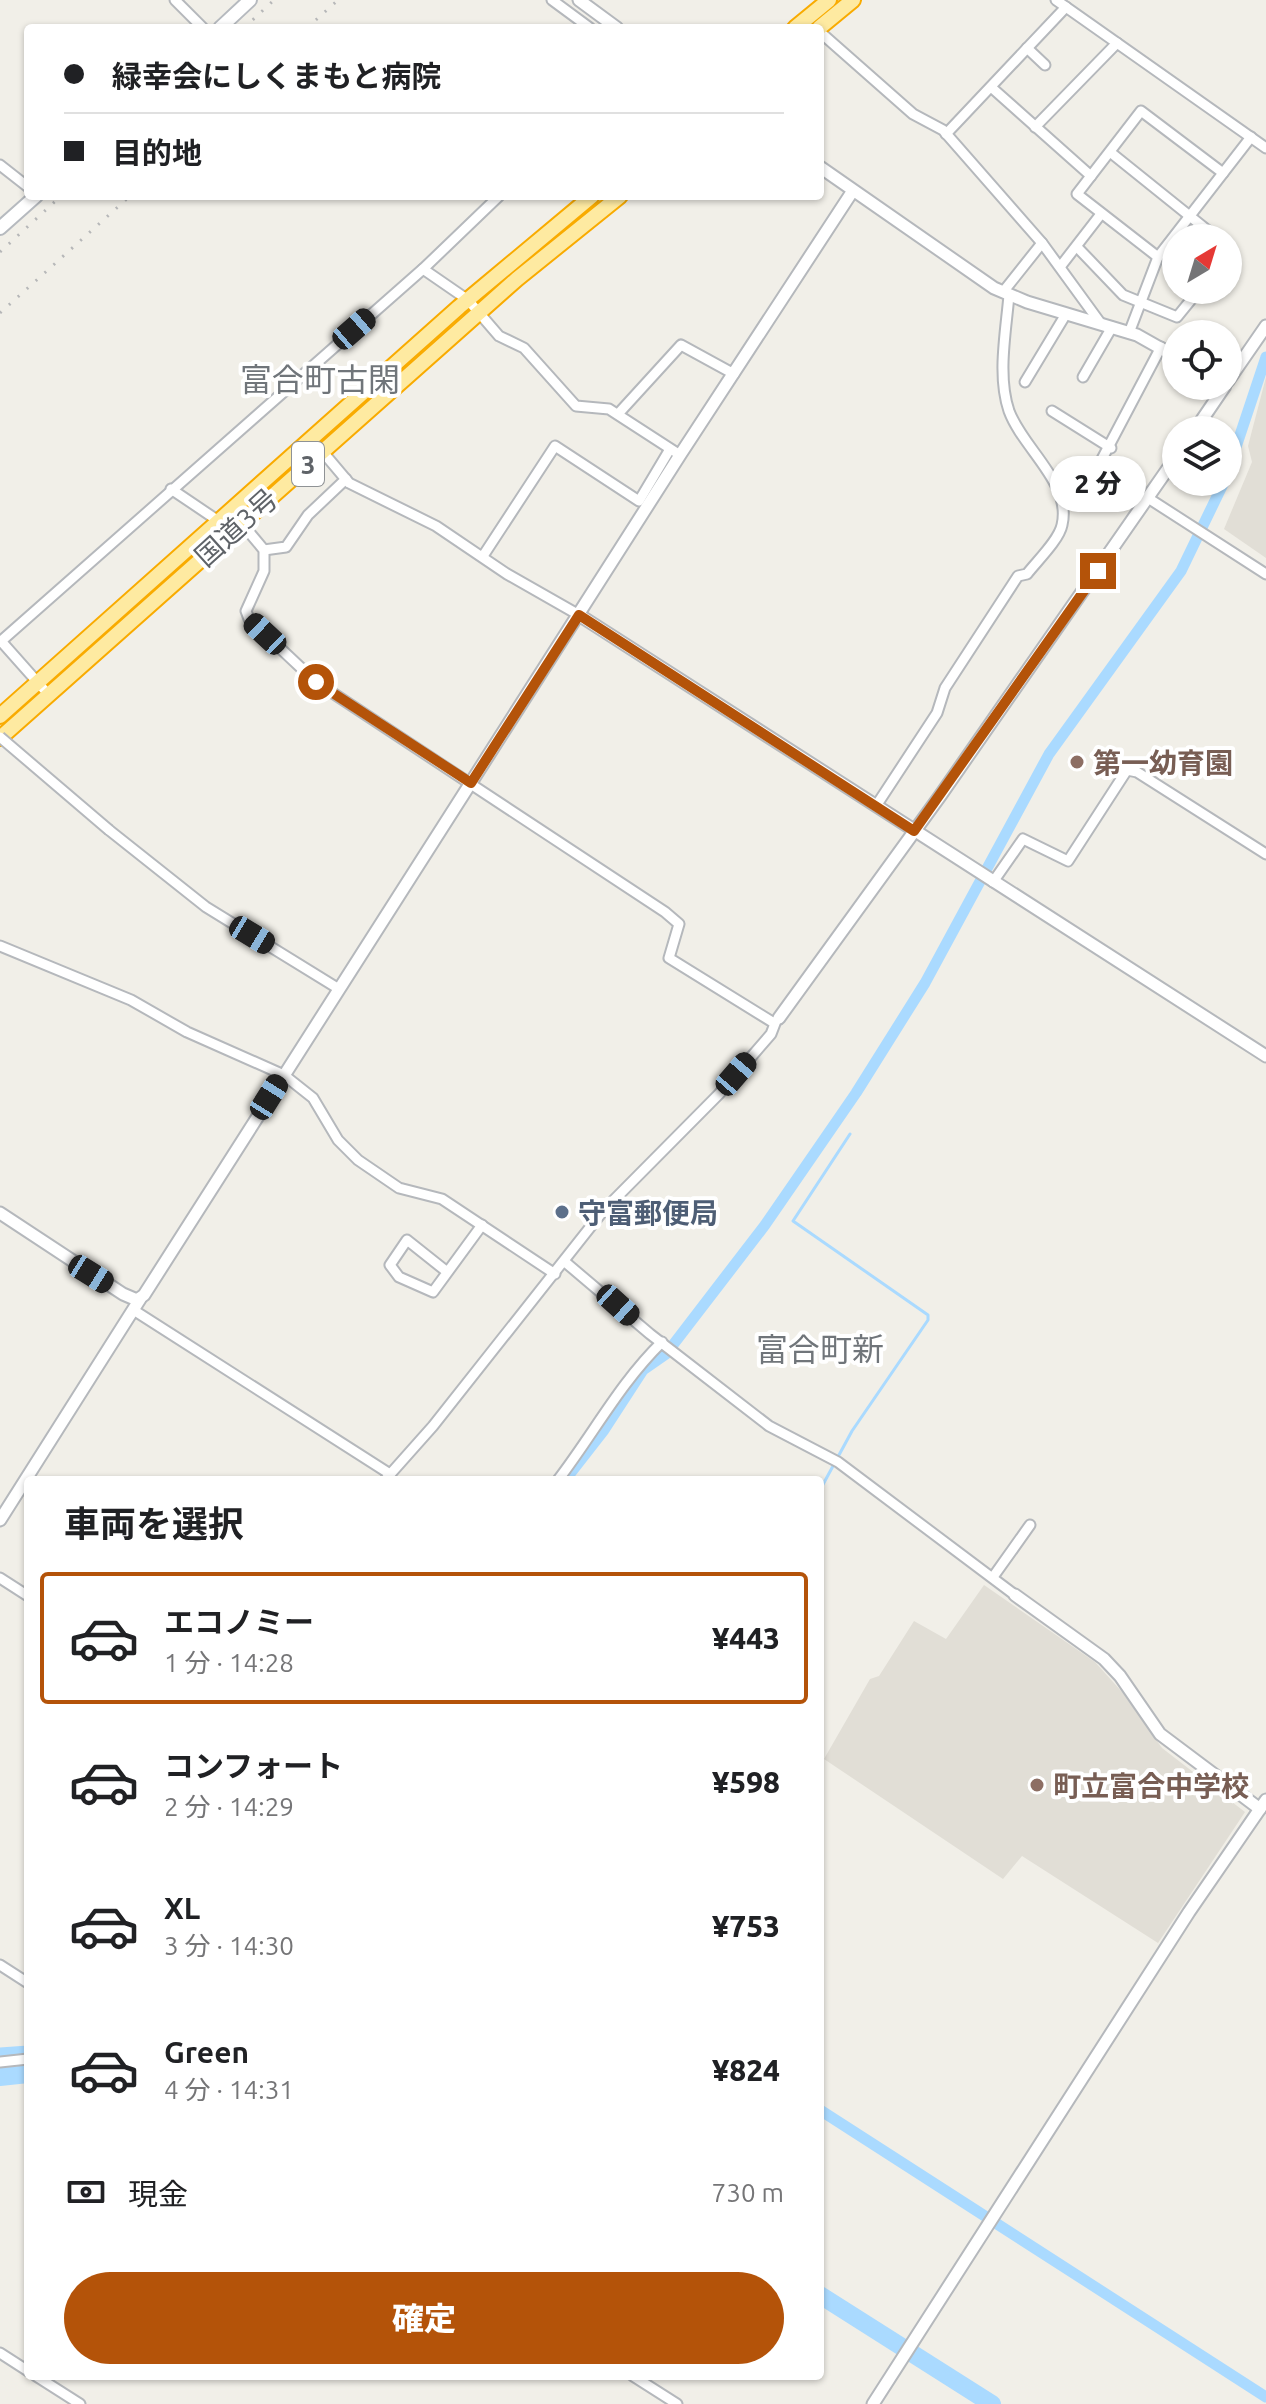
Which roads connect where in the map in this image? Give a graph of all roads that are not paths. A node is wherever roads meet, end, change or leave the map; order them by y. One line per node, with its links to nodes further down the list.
1 (175, 0): 9 (street)
2 (250, 0): 10 (main road)
3 (552, 0): 11 (street)
4 (579, 0): 12 (street)
5 (829, 0): 13 (highway)
6 (853, 0): 14 (highway)
7 (1056, 0): 8 (street)
8 (1066, 7): 16 (street); 17 (street)
9 (199, 24)
10 (224, 24)
11 (585, 24)
12 (612, 24)
13 (817, 24)
14 (819, 24)
15 (824, 33): 21 (street)
16 (1117, 43): 20 (street); 22 (street)
17 (1027, 48): 18 (street); 19 (street)
18 (1045, 65)
19 (991, 87): 20 (street); 21 (street)
20 (1035, 127): 28 (street)
21 (946, 134): 39 (street)
22 (1251, 137): 23 (street); 27 (street)
23 (1266, 148)
24 (1110, 152): 27 (street); 28 (street); 36 (street)
25 (0, 165): 29 (street)
26 (824, 170): 30 (street)
27 (1223, 173): 36 (street)
28 (1091, 176): 35 (street)
29 (24, 184)
30 (852, 192): 44 (street); 55 (street)
31 (32, 200): 38 (main road)
32 (495, 200): 43 (street)
33 (587, 200): 45 (highway, 国道3号 / 3)
34 (615, 200): 48 (highway, 国道3号 / 3)
35 (1101, 214): 40 (street); 41 (street)
36 (1191, 215): 37 (street); 41 (street)
37 (1201, 224)
38 (0, 228)
39 (1042, 243): 42 (street); 44 (street)
40 (1078, 248): 42 (street); 46 (street)
41 (1158, 257): 46 (street)
42 (1060, 267): 50 (street)
43 (423, 269): 45 (street); 65 (street)
44 (1006, 294): 49 (street); 80 (street)
45 (468, 300): 48 (street); 68 (highway, 国道3号 / 3)
46 (1140, 300): 47 (street); 52 (street)
47 (1188, 304)
48 (479, 313): 59 (street); 61 (highway, 国道3号 / 3)
49 (1066, 314): 50 (street); 57 (street)
50 (1107, 326): 52 (street); 56 (street)
51 (1265, 330): 54 (street)
52 (1129, 333): 53 (street)
53 (1161, 347): 60 (street)
54 (1242, 360)
55 (734, 374): 59 (street); 62 (street)
56 (1083, 377)
57 (1025, 382)
58 (1052, 411): 60 (street)
59 (618, 414): 62 (street)
60 (1111, 448): 66 (street)
61 (322, 451): 64 (street); 69 (highway, 国道3号 / 3)
62 (675, 452): 71 (street); 73 (street)
63 (1162, 478): 67 (street)
64 (346, 479): 70 (street); 71 (street)
65 (171, 489): 68 (street); 74 (street)
66 (1083, 495)
67 (1148, 498): 72 (street); 81 (street)
68 (217, 520): 69 (street); 75 (highway, 国道3号 / 3)
69 (235, 528): 70 (street); 76 (highway, 国道3号 / 3)
70 (264, 550): 79 (street)
71 (483, 556): 73 (street)
72 (1266, 574)
73 (579, 615): 79 (street); 80 (street)
74 (0, 641): 75 (street)
75 (38, 683): 76 (street); 77 (highway, 国道3号 / 3)
76 (48, 694): 78 (highway, 国道3号 / 3)
77 (0, 716)
78 (0, 737): 85 (street, bridge)
79 (471, 783): 85 (street); 86 (street)
80 (876, 806): 81 (street)
81 (914, 831): 83 (street); 86 (street)
82 (1266, 854): 83 (street)
83 (992, 881): 87 (street)
84 (0, 946): 88 (street)
85 (344, 981): 88 (street)
86 (777, 1020): 91 (street)
87 (1266, 1056)
88 (284, 1075): 90 (street); 94 (street)
89 (0, 1213): 94 (street)
90 (482, 1225): 92 (street); 93 (street)
91 (565, 1262): 93 (street); 95 (street)
92 (446, 1271): 92 (street)
93 (555, 1274): 98 (street)
94 (137, 1305): 96 (street); 97 (street)
95 (668, 1347): 99 (street); 103 (street)
96 (28, 1476)
97 (387, 1476)
98 (389, 1476)
99 (561, 1476)
100 (24, 1482): 101 (street)
101 (0, 1520)
102 (1030, 1525): 103 (street)
103 (993, 1577): 106 (street)
104 (0, 1578): 105 (street)
105 (24, 1593)
106 (1015, 1595): 107 (street)
107 (1263, 1804): 118 (street)
108 (0, 1965): 109 (street)
109 (24, 1980)
110 (24, 2059): 111 (street)
111 (0, 2062)
112 (0, 2353): 113 (street)
113 (24, 2368)
114 (42, 2380): 116 (street)
115 (639, 2380): 117 (street)
116 (80, 2404)
117 (677, 2404)
118 (873, 2404)

